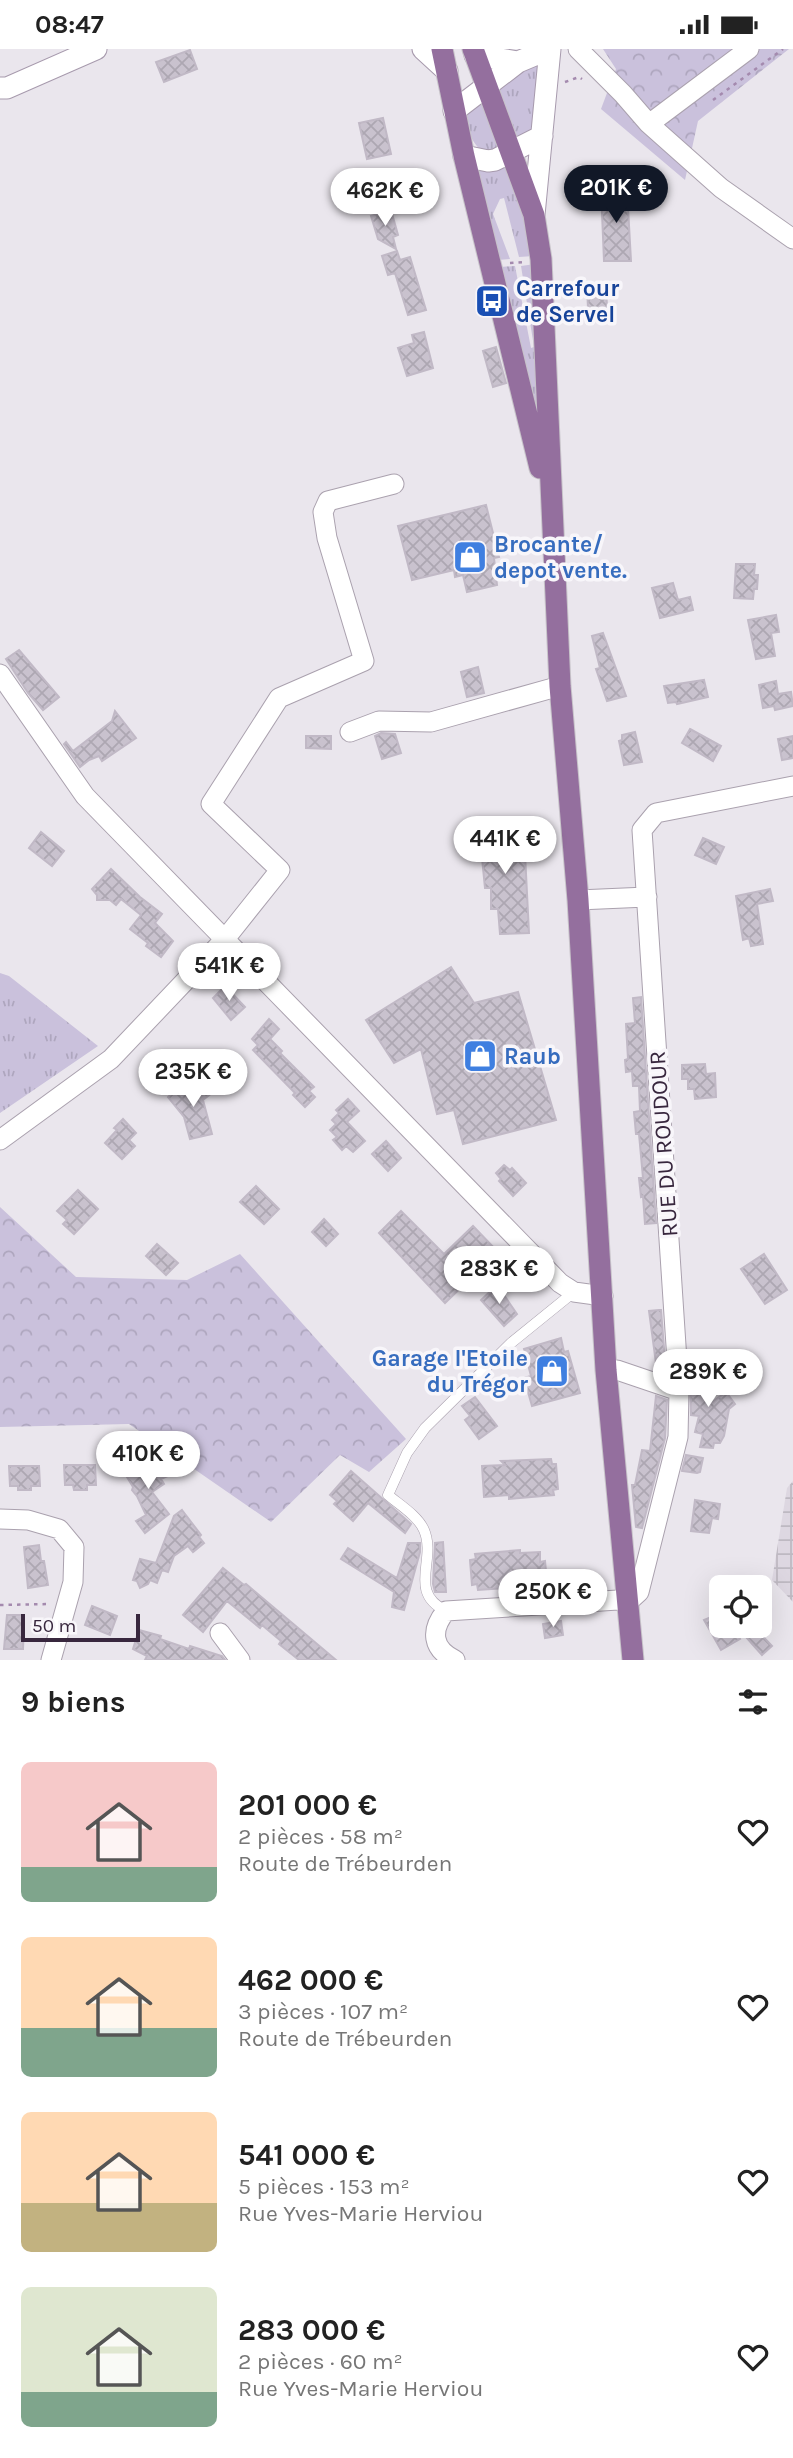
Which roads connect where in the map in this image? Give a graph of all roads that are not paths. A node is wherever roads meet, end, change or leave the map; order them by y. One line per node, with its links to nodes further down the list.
1 (96, 49): 11 (main road)
2 (423, 49): 9 (main road)
3 (442, 49): 9 (main road)
4 (550, 49): 7 (street); 8 (main road); 14 (main road)
5 (749, 49): 13 (street)
6 (474, 52): 8 (main road); 10 (main road)
7 (582, 53): 13 (street)
8 (518, 62): 10 (main road)
9 (447, 71): 12 (main road)
10 (486, 86): 12 (main road); 15 (main road)
11 (0, 88)
12 (454, 111): 16 (main road)
13 (649, 124): 18 (street)
14 (542, 136): 15 (main road); 17 (main road)
15 (512, 151): 16 (main road); 17 (main road)
16 (464, 156): 20 (main road)
17 (534, 215): 20 (main road)
18 (793, 239)
19 (394, 484): 27 (street)
20 (551, 510): 22 (main road)
21 (0, 674): 27 (street)
22 (560, 686): 23 (street); 26 (main road)
23 (350, 732)
24 (793, 786): 25 (street, RUE DU ROUDOUR)
25 (647, 897): 26 (street); 32 (street, RUE DU ROUDOUR)
26 (578, 900): 30 (main road)
27 (225, 939): 28 (street); 29 (street)
28 (0, 1140)
29 (574, 1291): 30 (street); 35 (lane)
30 (603, 1296): 31 (main road)
31 (606, 1370): 32 (street); 34 (main road)
32 (679, 1391): 34 (street, RUE DU ROUDOUR)
33 (0, 1519): 37 (street)
34 (628, 1602): 35 (street); 40 (main road)
35 (446, 1611): 39 (street)
36 (220, 1633): 38 (street)
37 (51, 1660)
38 (240, 1660)
39 (455, 1660)
40 (633, 1660)

